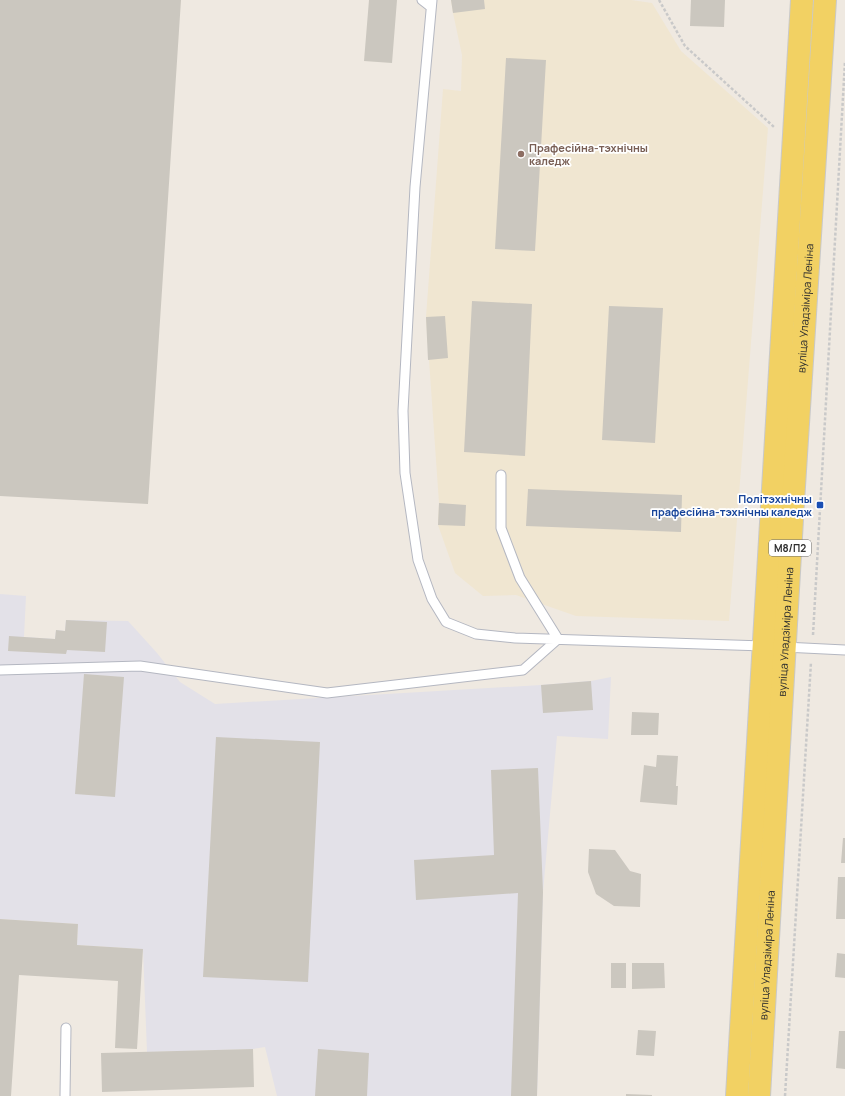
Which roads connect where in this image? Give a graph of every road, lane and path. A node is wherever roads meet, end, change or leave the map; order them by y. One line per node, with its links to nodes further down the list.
1 (422, 0): 5 (lane)
2 (658, 0): 7 (path)
3 (802, 0): 10 (main road, вуліца Уладзіміра Леніна / М8/П2)
4 (825, 0): 10 (main road, вуліца Уладзіміра Леніна / М8/П2)
5 (432, 3): 9 (lane)
6 (845, 61): 11 (path)
7 (774, 127)
8 (500, 474): 9 (lane)
9 (558, 639): 10 (lane); 13 (lane)
10 (774, 647): 11 (lane); 16 (main road, вуліца Уладзіміра Леніна / М8/П2); 17 (main road, вуліца Уладзіміра Леніна / М8/П2)
11 (812, 649): 12 (lane); 18 (path)
12 (845, 650)
13 (0, 670)
14 (66, 1028): 15 (lane)
15 (65, 1096)
16 (737, 1096)
17 (759, 1096)
18 (785, 1096)

